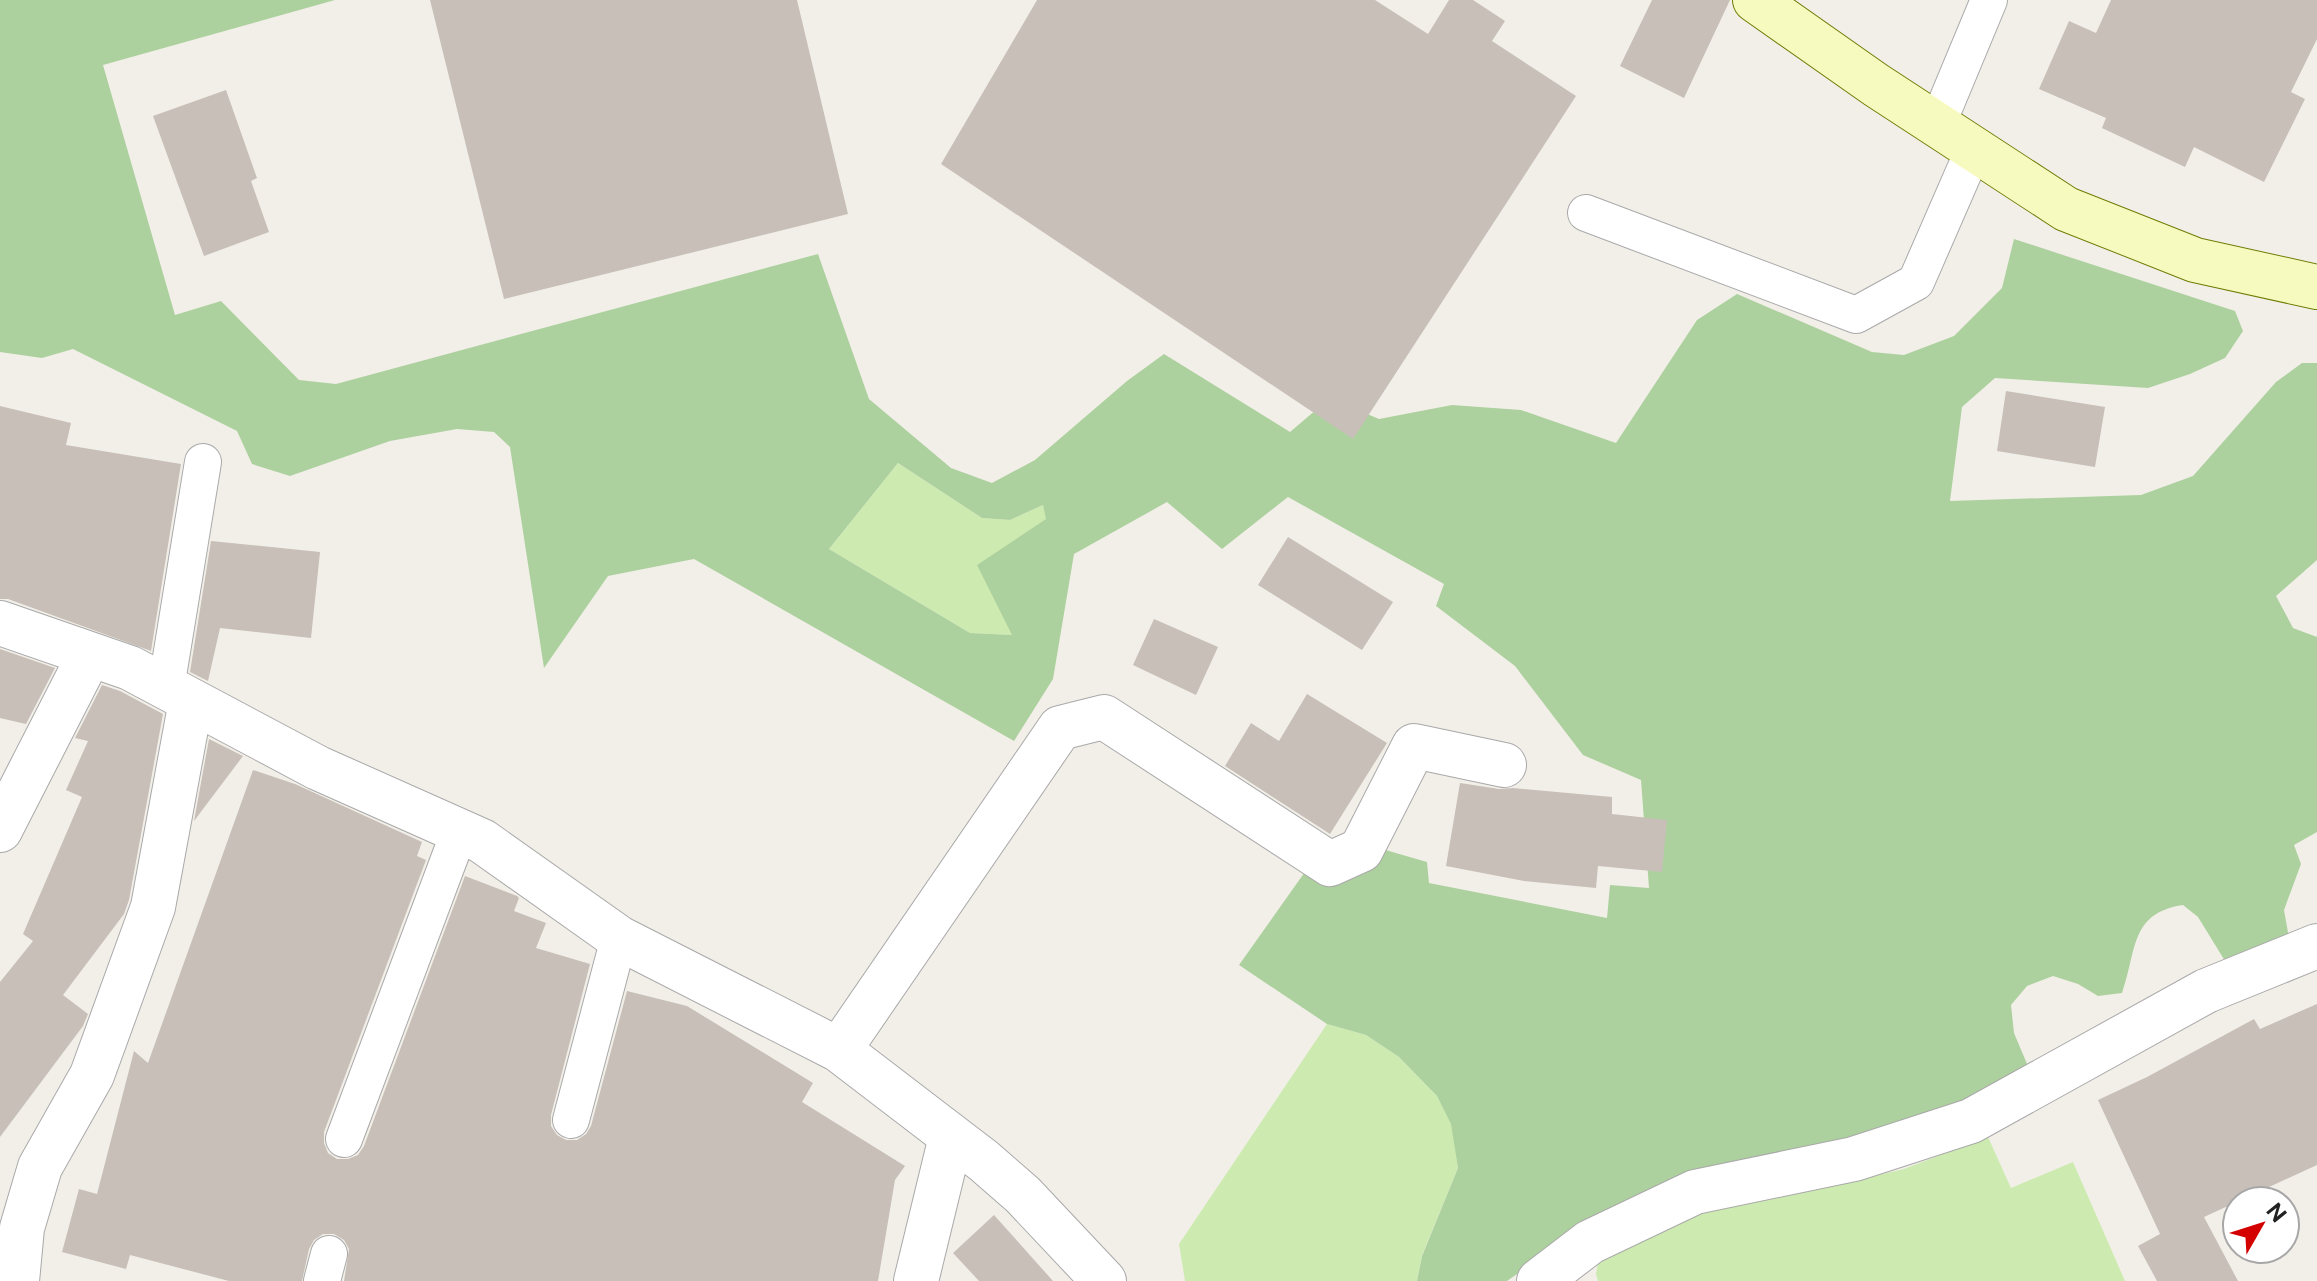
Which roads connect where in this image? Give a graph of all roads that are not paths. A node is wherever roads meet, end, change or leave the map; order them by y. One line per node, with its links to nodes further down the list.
1 (1989, 0): 3 (lane)
2 (1763, 2): 3 (street)
3 (1937, 125): 4 (street)
4 (1974, 149): 5 (lane); 6 (street)
5 (1586, 213)
6 (2317, 287)
7 (203, 462): 10 (lane)
8 (0, 623): 9 (street)
9 (89, 656): 10 (street); 12 (street)
10 (179, 694): 13 (street); 20 (street)
11 (1504, 765): 16 (street)
12 (0, 830)
13 (460, 830): 14 (street); 19 (lane)
14 (619, 938): 16 (street); 17 (lane)
15 (2317, 946): 23 (street)
16 (839, 1050): 18 (street)
17 (571, 1120)
18 (951, 1137): 21 (street); 22 (street)
19 (344, 1139)
20 (17, 1281)
21 (916, 1281)
22 (1104, 1281)
23 (1539, 1281)

